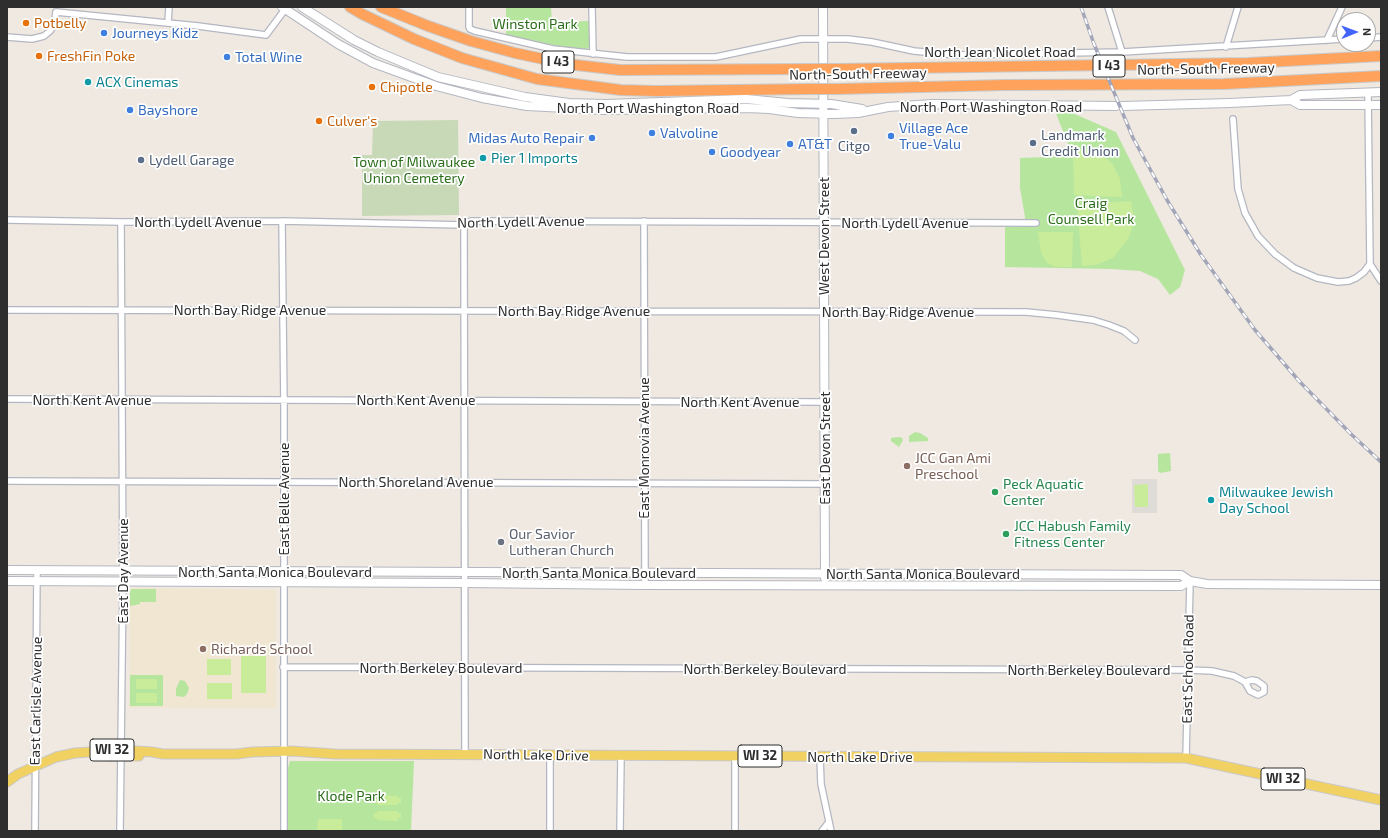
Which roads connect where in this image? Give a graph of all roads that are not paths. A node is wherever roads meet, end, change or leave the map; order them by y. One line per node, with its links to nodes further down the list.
1 (169, 7): 13 (street)
2 (302, 7): 26 (street, North Port Washington Road)
3 (350, 7): 22 (highway, North-South Freeway / I 43, bridge)
4 (381, 7): 21 (highway, North-South Freeway / I 43, bridge)
5 (468, 7): 20 (street, North Jean Nicolet Road)
6 (592, 7): 20 (street)
7 (823, 7): 15 (street, West Devon Street)
8 (1108, 7): 19 (street)
9 (1238, 7): 18 (street)
10 (1342, 7): 17 (street)
11 (285, 8): 13 (street); 30 (street, North Port Washington Road)
12 (57, 9): 13 (street); 14 (street)
13 (168, 23)
14 (7, 37)
15 (823, 39): 19 (street, North Jean Nicolet Road); 20 (street, North Jean Nicolet Road); 26 (street, West Devon Street)
16 (1336, 39): 17 (street, North Jean Nicolet Road)
17 (1327, 40): 18 (street, North Jean Nicolet Road)
18 (1226, 47): 19 (street, North Jean Nicolet Road)
19 (1122, 52)
20 (593, 54)
21 (1381, 56)
22 (1381, 76)
23 (1381, 92): 24 (street, North Port Washington Road)
24 (1368, 93): 25 (street, North Port Washington Road); 28 (street)
25 (1291, 100): 28 (street, North Port Washington Road); 29 (street, North Port Washington Road)
26 (823, 104): 29 (street, North Port Washington Road); 30 (street, West Devon Street)
27 (1381, 105): 28 (street, North Port Washington Road)
28 (1367, 106): 39 (street)
29 (867, 110): 30 (street, North Port Washington Road)
30 (823, 113): 36 (street, West Devon Street)
31 (1234, 119): 39 (street)
32 (7, 220): 34 (street, North Lydell Avenue)
33 (282, 221): 34 (street, North Lydell Avenue); 38 (street, North Lydell Avenue); 43 (street, East Belle Avenue)
34 (121, 222): 42 (street, East Day Avenue)
35 (644, 222): 36 (street, North Lydell Avenue); 38 (street, North Lydell Avenue); 45 (street, East Monrovia Avenue)
36 (824, 222): 37 (street, North Lydell Avenue); 46 (street, West Devon Street)
37 (1036, 223)
38 (464, 225): 44 (street)
39 (1370, 264): 40 (street)
40 (1381, 281)
41 (7, 310): 42 (street, North Bay Ridge Avenue)
42 (122, 310): 43 (street, North Bay Ridge Avenue); 49 (street, East Day Avenue)
43 (283, 310): 44 (street, North Bay Ridge Avenue); 50 (street, East Belle Avenue)
44 (464, 310): 45 (street, North Bay Ridge Avenue); 51 (street)
45 (644, 311): 46 (street, North Bay Ridge Avenue); 52 (street, East Monrovia Avenue)
46 (824, 312): 47 (street, North Bay Ridge Avenue); 53 (street, East Devon Street)
47 (1135, 340)
48 (7, 399): 49 (street, North Kent Avenue)
49 (122, 400): 50 (street, North Kent Avenue); 55 (street, East Day Avenue)
50 (284, 400): 51 (street, North Kent Avenue); 56 (street, East Belle Avenue)
51 (465, 401): 52 (street, North Kent Avenue); 57 (street)
52 (644, 402): 53 (street, North Kent Avenue); 58 (street, East Monrovia Avenue)
53 (825, 402): 59 (street, East Devon Street)
54 (7, 481): 55 (street, North Shoreland Avenue)
55 (122, 481): 56 (street, North Shoreland Avenue); 62 (street, East Day Avenue)
56 (284, 482): 57 (street, North Shoreland Avenue); 63 (street, East Belle Avenue)
57 (465, 482): 58 (street, North Shoreland Avenue); 64 (street)
58 (644, 483): 59 (street, North Shoreland Avenue); 65 (street, East Monrovia Avenue)
59 (825, 484): 66 (street, East Devon Street)
60 (7, 570): 61 (street, North Santa Monica Boulevard)
61 (37, 570): 62 (street, North Santa Monica Boulevard); 68 (street, East Carlisle Avenue)
62 (123, 571): 63 (street, North Santa Monica Boulevard); 69 (street, East Day Avenue)
63 (283, 571): 64 (street, North Santa Monica Boulevard); 71 (street, East Belle Avenue)
64 (465, 573): 65 (street, North Santa Monica Boulevard); 72 (street)
65 (645, 573): 66 (street, North Santa Monica Boulevard); 74 (street, East Monrovia Avenue)
66 (825, 574): 70 (street, North Santa Monica Boulevard); 73 (street, East Devon Street)
67 (7, 581): 68 (street, North Santa Monica Boulevard)
68 (37, 581): 69 (street, North Santa Monica Boulevard); 88 (street, East Carlisle Avenue)
69 (123, 581): 71 (street, North Santa Monica Boulevard); 80 (street, East Day Avenue)
70 (1190, 581): 73 (street, North Santa Monica Boulevard); 75 (street, North Santa Monica Boulevard); 78 (street, East School Road)
71 (283, 582): 72 (street, North Santa Monica Boulevard); 76 (street, East Belle Avenue)
72 (465, 582): 74 (street, North Santa Monica Boulevard); 77 (street)
73 (825, 584): 74 (street, North Santa Monica Boulevard)
74 (645, 585)
75 (1381, 585)
76 (283, 667): 77 (street, North Berkeley Boulevard); 81 (street, East Belle Avenue)
77 (465, 668): 78 (street, North Berkeley Boulevard); 82 (street)
78 (1189, 670): 79 (street, North Berkeley Boulevard); 87 (street, East School Road)
79 (1245, 682)
80 (121, 753): 81 (main road, North Lake Drive / WI 32); 88 (main road, North Lake Drive / WI 32); 93 (street, East Day Avenue)
81 (283, 754): 82 (main road, North Lake Drive / WI 32); 94 (street, East Belle Avenue)
82 (466, 754): 83 (main road, North Lake Drive / WI 32)
83 (550, 755): 84 (main road, North Lake Drive / WI 32); 95 (street)
84 (621, 756): 85 (main road, North Lake Drive / WI 32); 96 (street)
85 (735, 756): 86 (main road, North Lake Drive / WI 32); 97 (street)
86 (820, 757): 87 (main road, North Lake Drive / WI 32); 91 (street)
87 (1186, 758): 90 (main road, North Lake Drive / WI 32)
88 (35, 769): 89 (main road, North Lake Drive / WI 32); 92 (street, East Carlisle Avenue)
89 (7, 782)
90 (1381, 800)
91 (829, 822): 98 (street); 99 (street)
92 (35, 831)
93 (120, 831)
94 (284, 831)
95 (550, 831)
96 (620, 831)
97 (735, 831)
98 (822, 831)
99 (831, 831)

